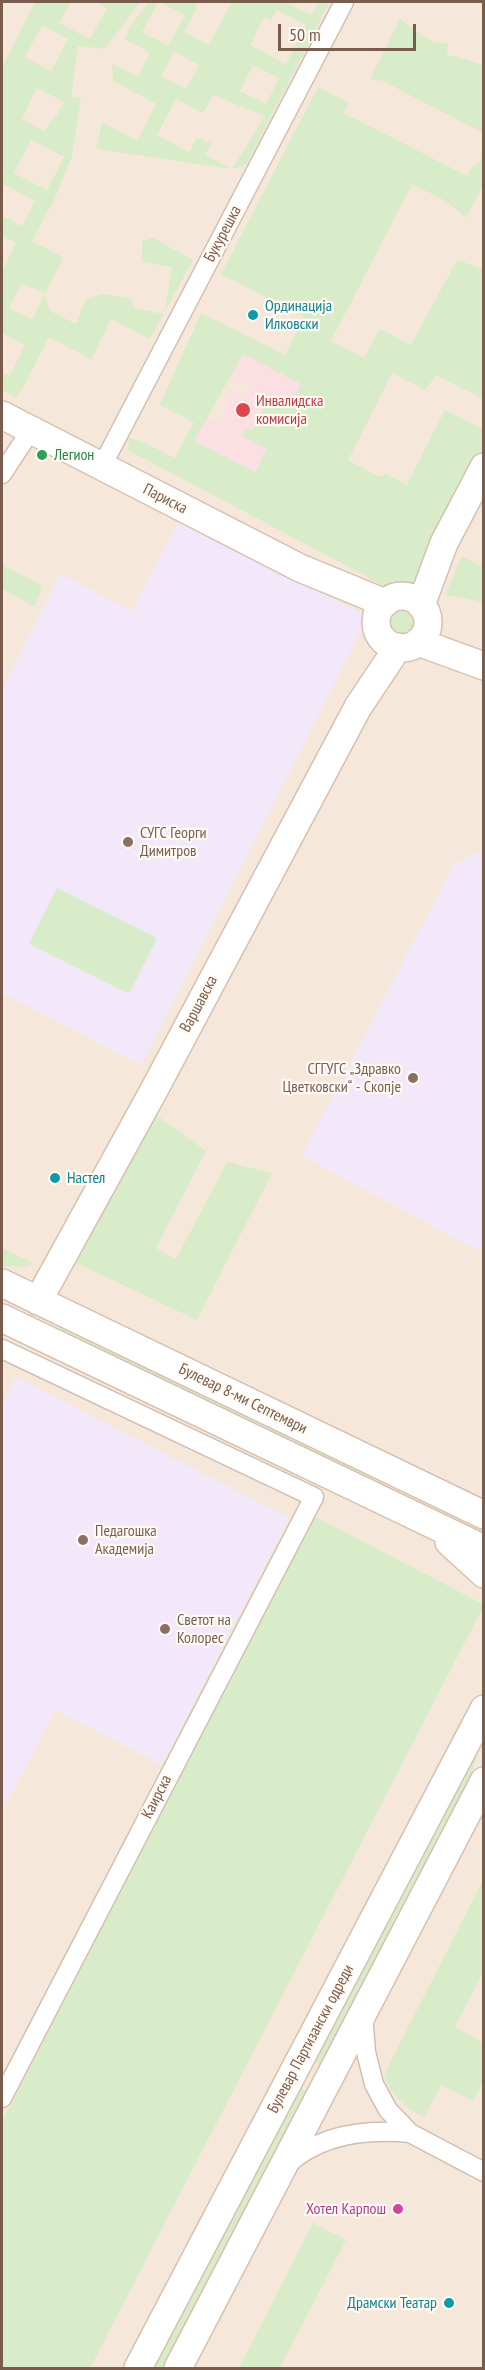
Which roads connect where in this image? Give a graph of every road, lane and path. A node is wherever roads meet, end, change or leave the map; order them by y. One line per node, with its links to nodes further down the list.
1 (344, 2): 4 (street, Букурешка)
2 (2, 415): 3 (street, Париска)
3 (31, 430): 4 (street, Париска); 6 (street)
4 (102, 466): 7 (street, Париска)
5 (483, 467): 7 (street, Варшавска)
6 (2, 474)
7 (402, 622): 8 (street, Париска); 10 (street, Варшавска)
8 (483, 663)
9 (2, 1283): 10 (street, Булевар 8-ми Септември)
10 (38, 1300): 15 (street, Булевар 8-ми Септември)
11 (2, 1318): 13 (street, Булевар 8-ми Септември)
12 (4, 1357): 14 (street)
13 (168, 1397): 14 (street); 18 (street, Булевар 8-ми Септември)
14 (157, 1423): 24 (street, Каирска)
15 (447, 1498): 16 (street); 17 (street, Булевар 8-ми Септември)
16 (483, 1505)
17 (483, 1515)
18 (432, 1524): 19 (street, Булевар 8-ми Септември); 20 (street)
19 (483, 1549)
20 (483, 1574)
21 (483, 1709): 28 (street, Булевар Партизански одреди)
22 (483, 1781): 23 (street, Булевар Партизански одреди)
23 (363, 2015): 25 (street); 26 (street, Булевар Партизански одреди)
24 (2, 2098)
25 (410, 2133): 26 (street); 27 (street)
26 (280, 2171): 29 (street, Булевар Партизански одреди)
27 (483, 2172)
28 (138, 2368)
29 (178, 2368)

